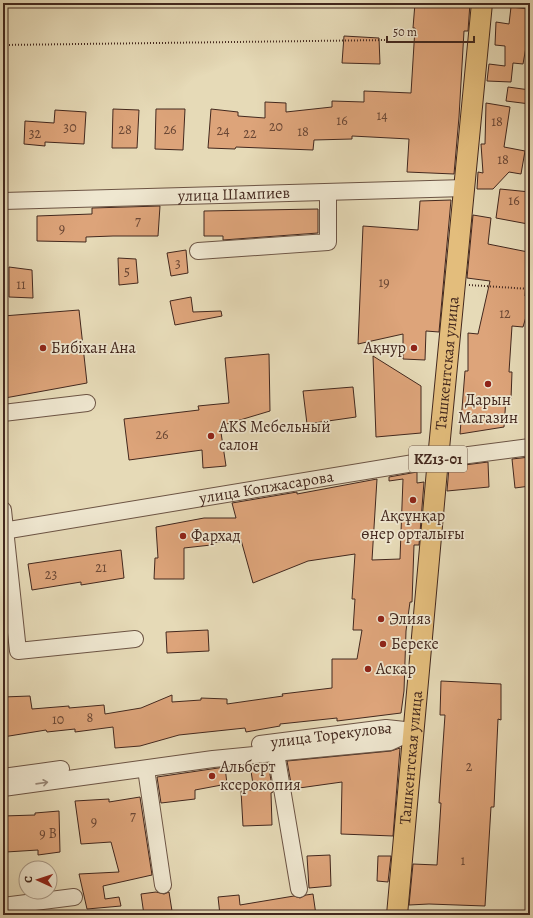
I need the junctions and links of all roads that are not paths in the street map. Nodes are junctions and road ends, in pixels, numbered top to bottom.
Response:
1 (482, 3) edge
2 (465, 188) junction
3 (328, 192) junction
4 (3, 201) edge
5 (198, 251) dead end
6 (87, 403) dead end
7 (3, 413) edge
8 (530, 447) edge
9 (438, 458) junction
10 (3, 510) edge
11 (4, 531) edge
12 (135, 639) dead end
13 (414, 731) junction
14 (276, 753) junction
15 (146, 769) junction
16 (3, 777) edge
17 (3, 788) edge
18 (163, 885) dead end
19 (300, 889) dead end
20 (74, 897) dead end
21 (3, 906) edge
22 (398, 915) edge

1 - 2 main road, Ташкентская улица / KZ13-01
2 - 3 street, улица Шампиев
2 - 9 main road, Ташкентская улица / KZ13-01
3 - 4 street, улица Шампиев
3 - 5 street
6 - 7 street
8 - 9 street, улица Копжасарова
9 - 11 street, улица Копжасарова
9 - 13 main road, Ташкентская улица / KZ13-01
10 - 11 street
11 - 12 street
13 - 14 street, улица Торекулова
13 - 16 street, улица Торекулова
13 - 22 main road, Ташкентская улица / KZ13-01
14 - 15 street, улица Торекулова
14 - 19 street
17 -> 15 street, улица Торекулова
15 - 18 street
20 - 21 street

